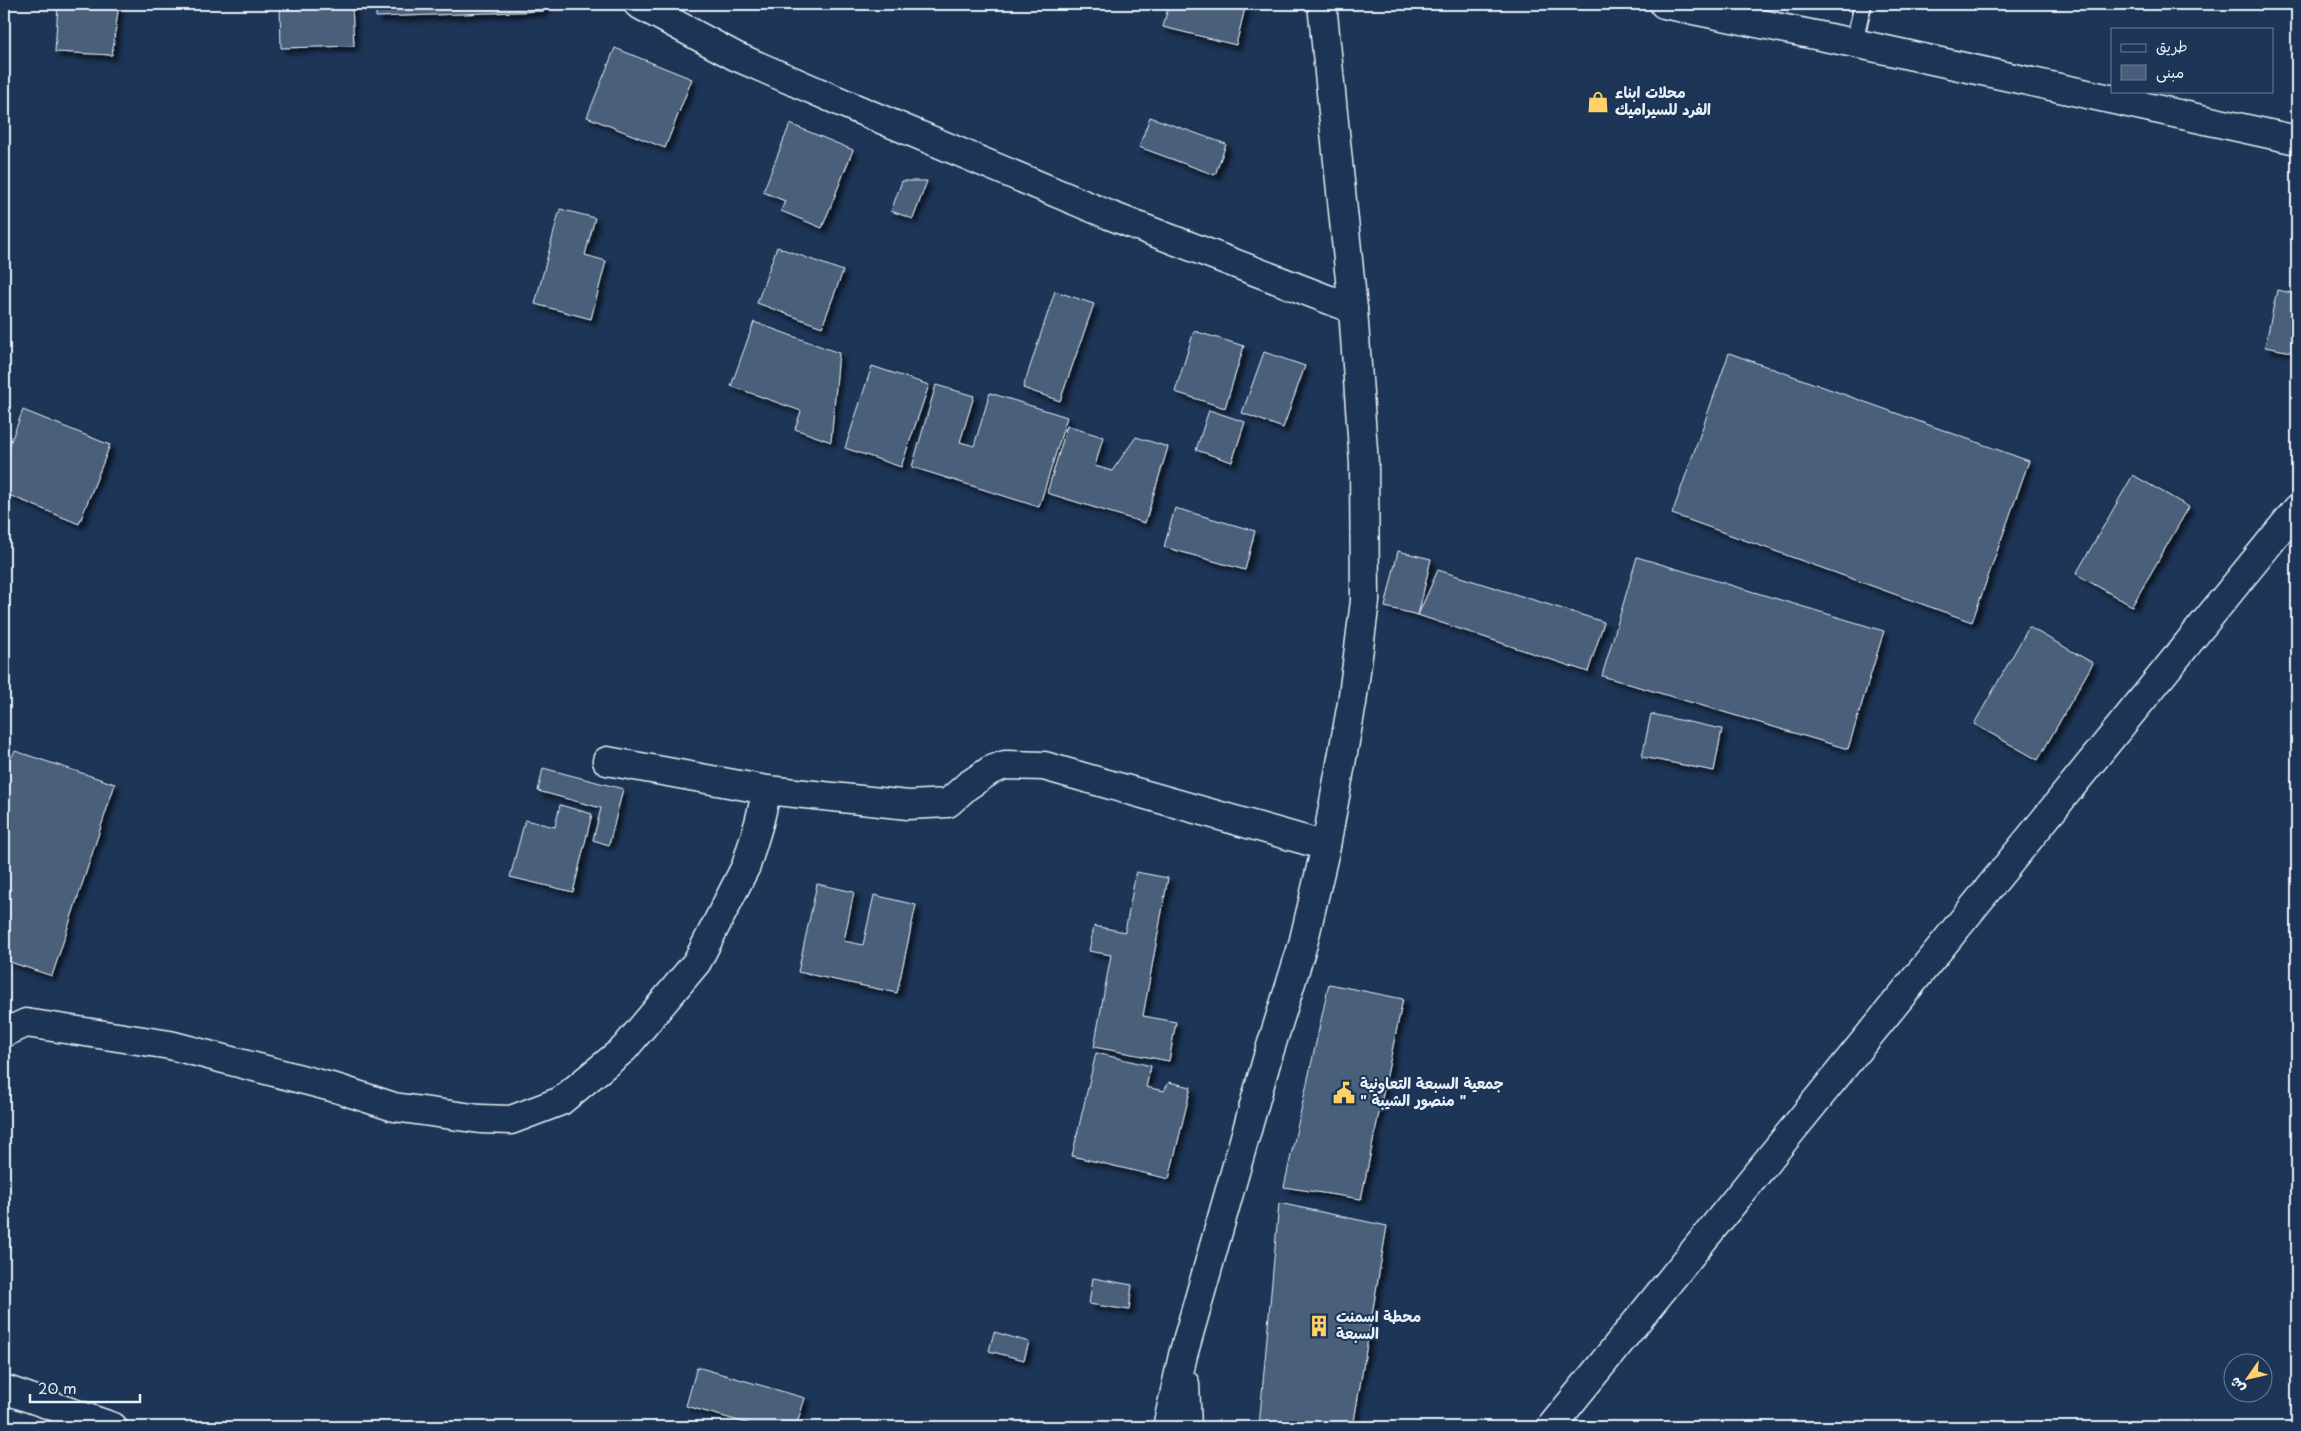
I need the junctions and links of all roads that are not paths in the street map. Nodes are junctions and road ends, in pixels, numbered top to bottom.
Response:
1 (638, 4) edge
2 (1322, 4) edge
3 (1664, 4) edge
4 (1863, 4) edge
5 (1854, 43) junction
6 (2297, 140) edge
7 (1353, 308) junction
8 (2297, 509) edge
9 (607, 761) dead end
10 (767, 790) junction
11 (1326, 846) junction
12 (4, 1033) edge
13 (1183, 1355) junction
14 (4, 1389) edge
15 (113, 1427) edge
16 (1166, 1427) edge
17 (1187, 1427) edge
18 (1551, 1427) edge

1 - 7 street
2 - 7 street
3 - 5 street
4 - 5 lane
5 - 6 street
7 - 11 street
8 - 18 street
9 - 10 street
10 - 11 street
10 - 12 street
11 - 13 street
13 - 16 street
13 - 17 street
14 - 15 street

